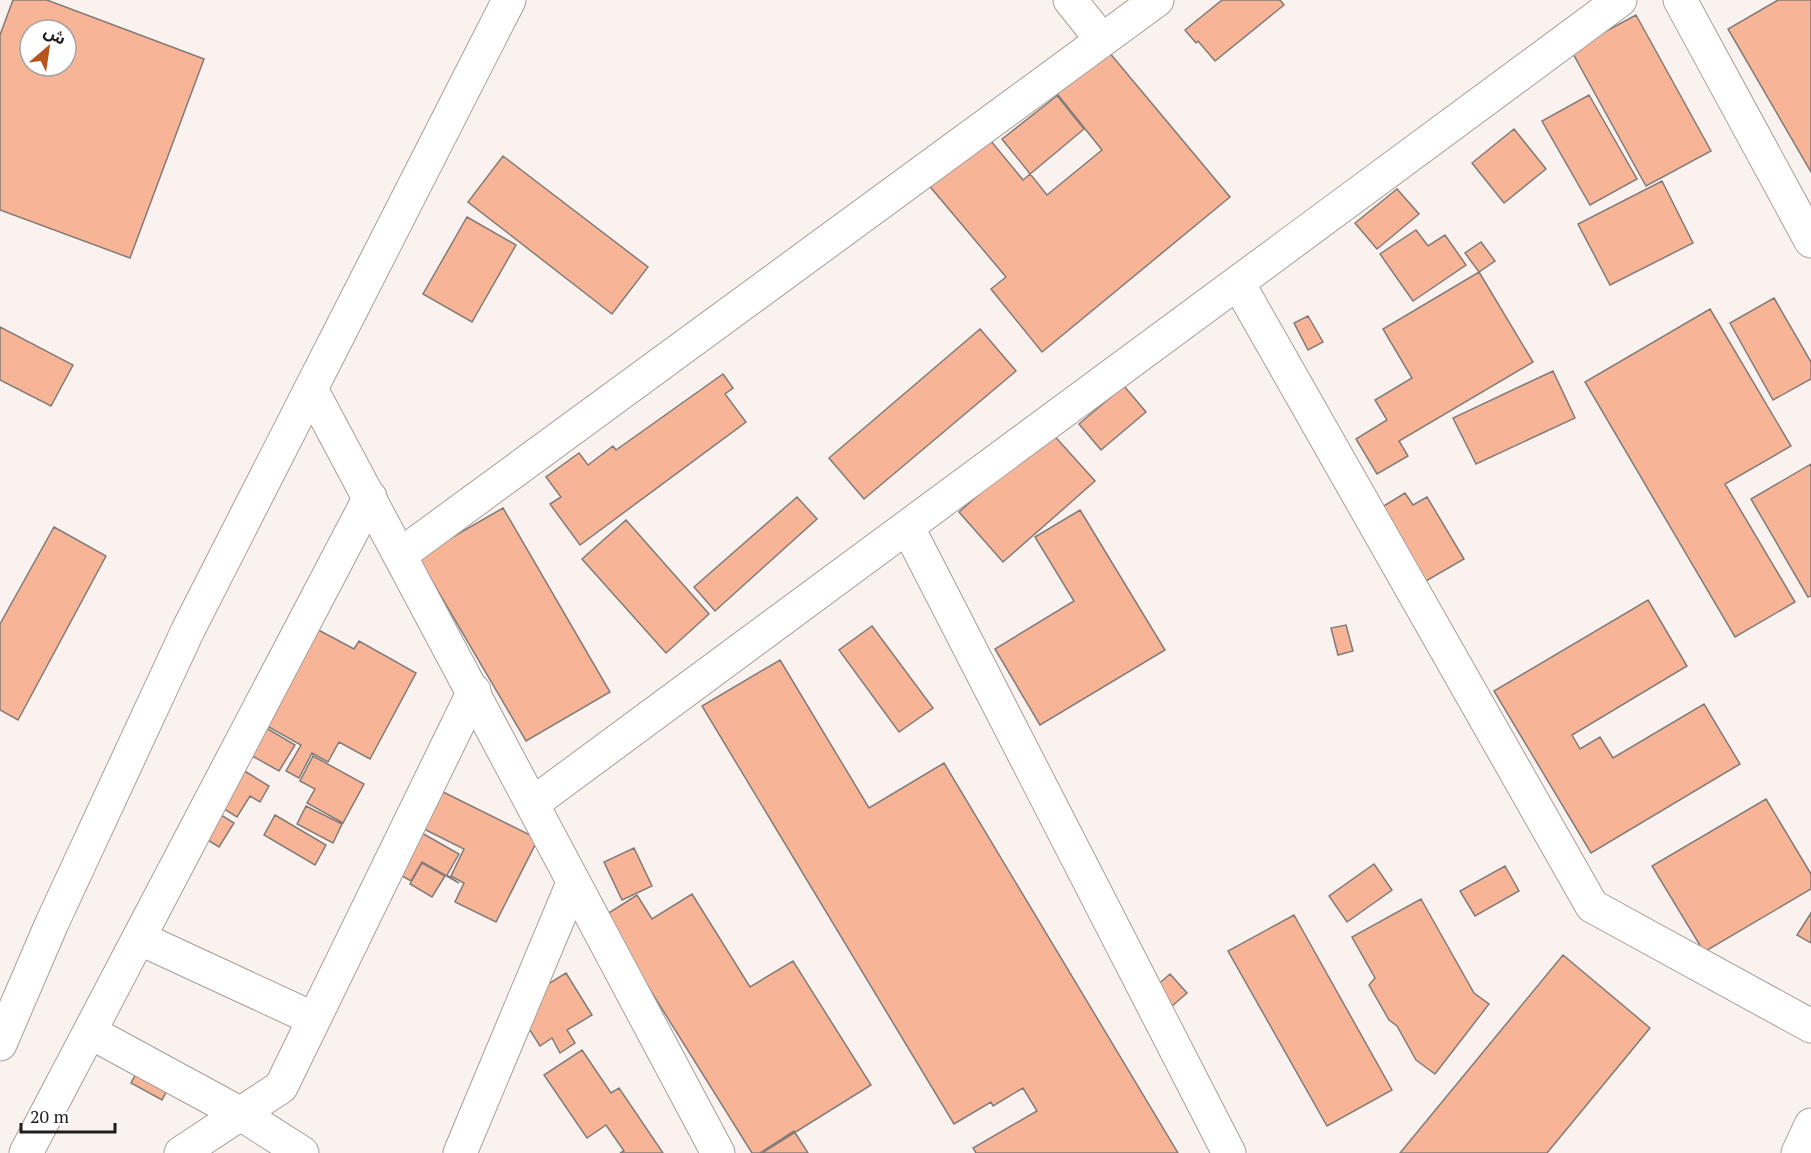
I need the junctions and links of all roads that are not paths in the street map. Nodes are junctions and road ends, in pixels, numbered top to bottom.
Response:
1 (508, 0) edge
2 (1070, 0) edge
3 (1157, 0) edge
4 (1620, 0) edge
5 (1680, 0) edge
6 (1102, 40) junction
7 (1811, 241) edge
8 (1238, 284) junction
9 (311, 388) junction
10 (370, 497) junction
11 (908, 528) junction
12 (400, 555) junction
13 (474, 692) junction
14 (532, 804) junction
15 (573, 883) junction
16 (139, 938) junction
17 (314, 1019) junction
18 (1811, 1026) edge
19 (90, 1032) junction
20 (0, 1044) edge
21 (241, 1114) junction
22 (1811, 1125) edge
23 (26, 1153) edge
24 (181, 1153) edge
25 (302, 1153) edge
26 (460, 1153) edge
27 (718, 1153) edge
28 (1229, 1153) edge
29 (1798, 1153) edge

1 - 9 street
2 - 6 street
3 - 6 street
4 - 8 street
5 - 7 street
6 - 12 street
8 - 11 street
8 - 18 street
9 - 10 street
9 - 20 street
10 - 12 street
10 - 16 street
11 - 14 street
11 - 28 street
12 - 13 street
13 - 14 street
13 - 17 street
14 - 15 street
15 - 26 street
15 - 27 street
16 - 17 street
16 - 19 street
17 - 21 street
19 - 21 street
19 - 23 street
21 - 24 street
21 - 25 street
22 - 29 street

